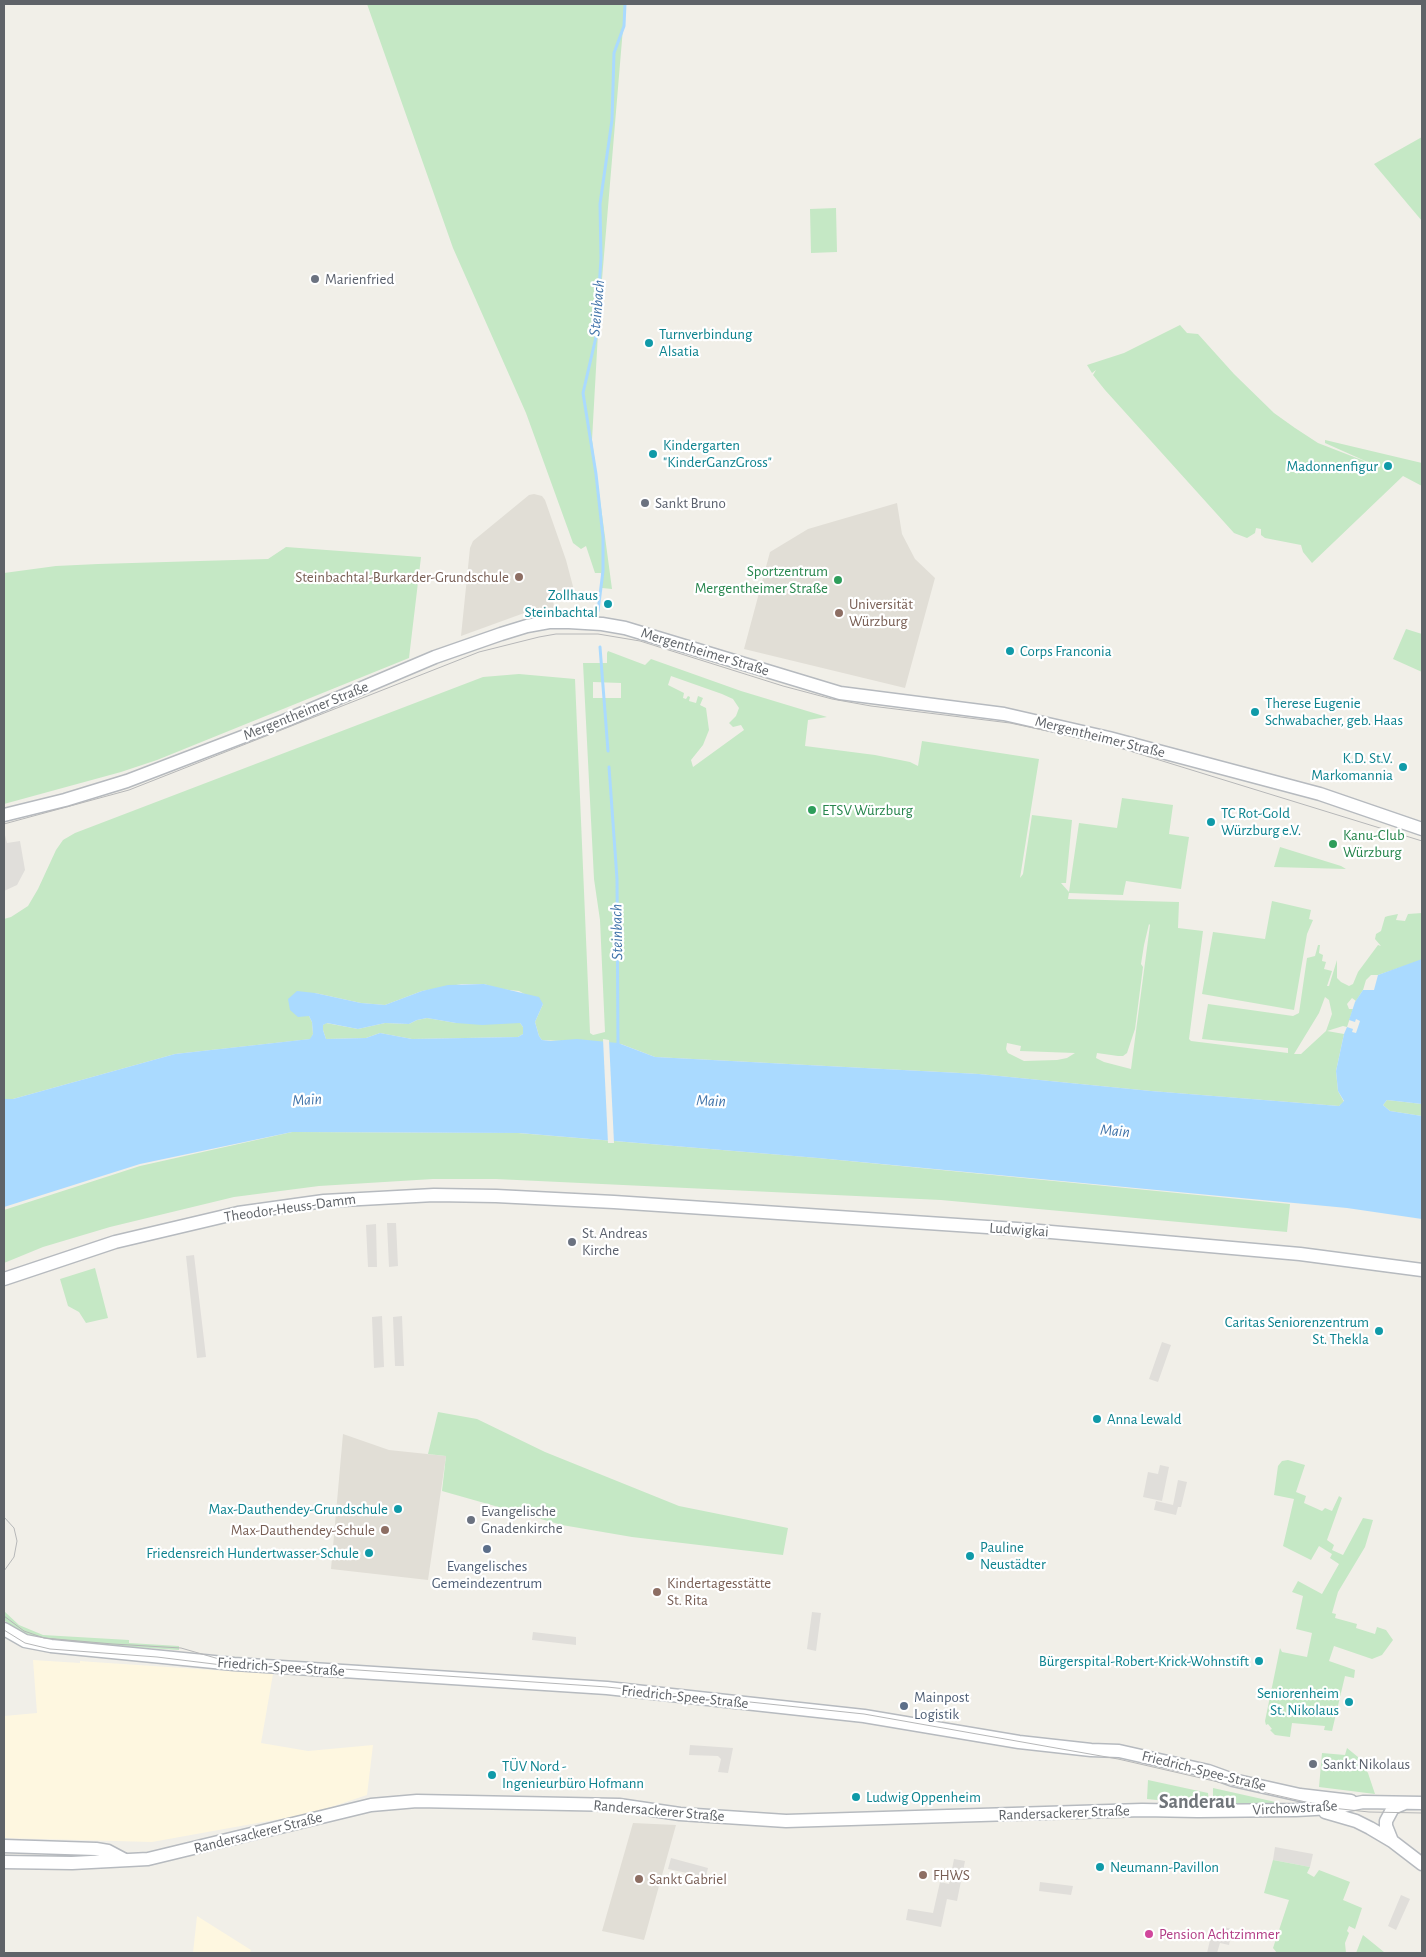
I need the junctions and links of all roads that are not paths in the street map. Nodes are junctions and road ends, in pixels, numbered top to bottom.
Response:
1 (4, 815) edge
2 (1422, 829) edge
3 (614, 1202) joint
4 (1422, 1270) edge
5 (4, 1279) edge
6 (4, 1629) edge
7 (1363, 1802) junction
8 (1405, 1803) junction
9 (1422, 1803) edge
10 (1310, 1810) junction
11 (1198, 1812) joint
12 (1392, 1841) junction
13 (4, 1846) edge
14 (4, 1862) edge
15 (127, 1862) junction
16 (1422, 1864) edge

1 - 2 street, Mergentheimer Straße
3 - 4 street, Ludwigkai
3 - 5 street, Theodor-Heuss-Damm
6 - 7 street, Friedrich-Spee-Straße
7 - 8 street, Virchowstraße
7 - 10 street, Virchowstraße
8 - 9 street, Virchowstraße
8 - 12 street
10 - 11 street, Virchowstraße
10 - 12 street
11 - 15 street, Randersackerer Straße
12 - 16 street
13 - 15 street
14 - 15 street, Randersackerer Straße

